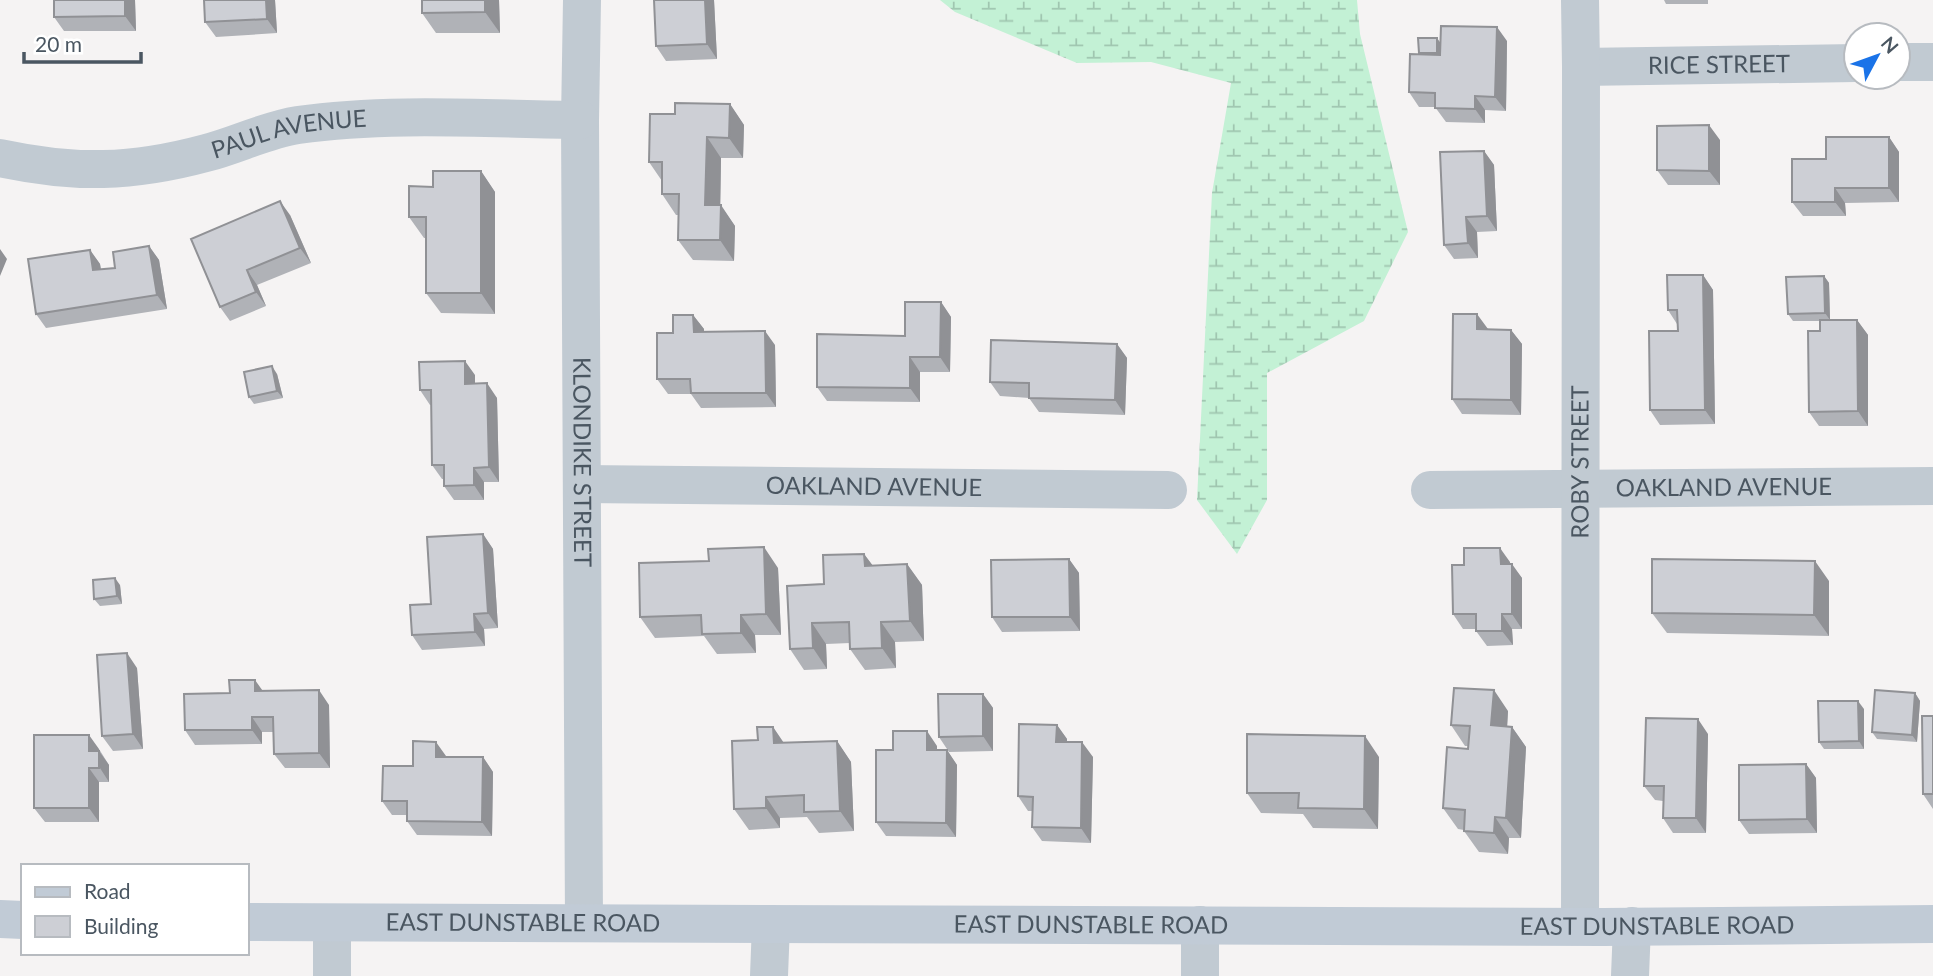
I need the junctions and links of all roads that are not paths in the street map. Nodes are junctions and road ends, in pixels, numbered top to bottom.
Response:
1 (582, 0) edge
2 (1580, 0) edge
3 (1912, 62) edge
4 (1933, 62) edge
5 (1842, 63) edge
6 (1581, 67) junction
7 (580, 120) junction
8 (0, 158) edge
9 (582, 484) junction
10 (1933, 486) edge
11 (1580, 488) junction
12 (1168, 490) dead end
13 (1430, 490) dead end
14 (0, 919) edge
15 (21, 920) edge
16 (248, 922) edge
17 (331, 923) junction
18 (584, 923) junction
19 (771, 924) junction
20 (1200, 925) junction
21 (1933, 925) edge
22 (1580, 926) junction
23 (1632, 926) junction
24 (332, 976) edge
25 (769, 976) edge
26 (1200, 976) edge
27 (1630, 976) edge

1 - 7 street, KLONDIKE STREET
2 - 6 street, ROBY STREET
3 - 4 street
5 - 6 street, RICE STREET
6 - 11 street, ROBY STREET
7 - 8 street, PAUL AVENUE
7 - 9 street, KLONDIKE STREET
9 - 12 street, OAKLAND AVENUE
9 - 18 street, KLONDIKE STREET
10 - 11 street, OAKLAND AVENUE
11 - 13 street, OAKLAND AVENUE
11 - 22 street, ROBY STREET
14 - 15 street
16 - 17 street, EAST DUNSTABLE ROAD
17 - 18 street, EAST DUNSTABLE ROAD
17 - 24 street
18 - 19 street, EAST DUNSTABLE ROAD
19 - 20 street, EAST DUNSTABLE ROAD
19 - 25 street
20 - 22 street, EAST DUNSTABLE ROAD
20 - 26 street
21 - 23 street, EAST DUNSTABLE ROAD
22 - 23 street, EAST DUNSTABLE ROAD
23 - 27 street

